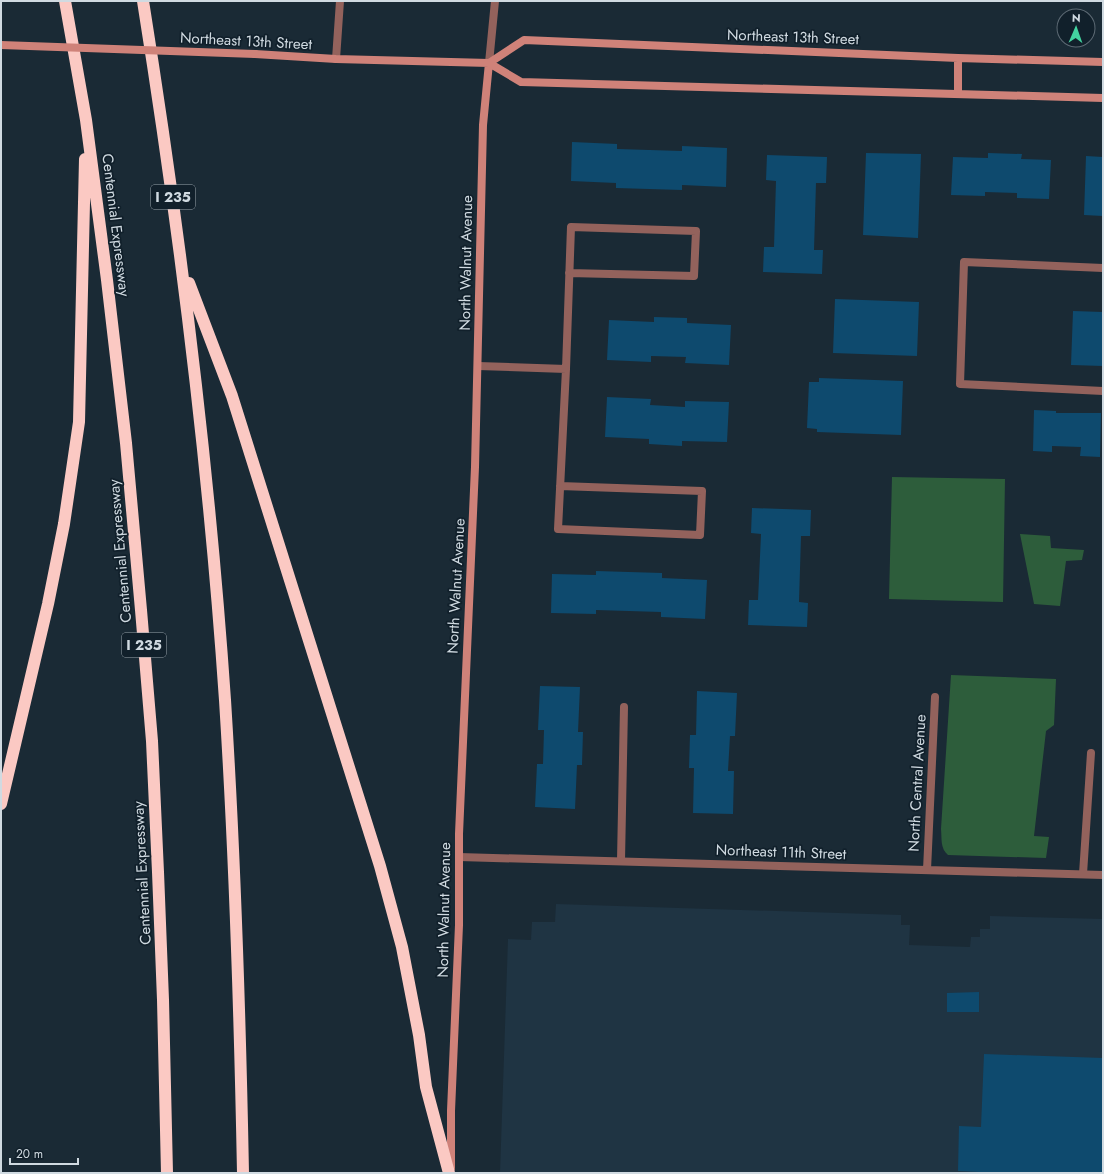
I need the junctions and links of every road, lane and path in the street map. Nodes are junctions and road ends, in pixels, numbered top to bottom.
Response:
1 (65, 1) edge
2 (143, 1) edge
3 (340, 1) edge
4 (495, 1) edge
5 (1, 45) edge
6 (958, 58) junction
7 (336, 59) junction
8 (489, 62) junction
9 (1103, 62) edge
10 (958, 93) junction
11 (1103, 98) edge
12 (86, 120) junction
13 (182, 264) junction
14 (1103, 268) edge
15 (569, 273) junction
16 (478, 366) junction
17 (566, 370) junction
18 (1103, 391) edge
19 (560, 486) junction
20 (935, 697) dead end
21 (624, 707) dead end
22 (1090, 753) dead end
23 (1, 804) edge
24 (459, 857) junction
25 (621, 861) junction
26 (927, 870) junction
27 (1083, 874) junction
28 (1103, 875) edge
29 (167, 1173) edge
30 (243, 1173) edge
31 (450, 1173) edge

1 - 12 highway, Centennial Expressway / I 235
2 - 13 highway, I 235
3 - 7 street
4 - 8 street, North Walnut Avenue
5 - 7 main road, Northeast 13th Street, bridge
6 - 8 main road, Northeast 13th Street
6 - 9 main road, Northeast 13th Street
6 - 10 main road
7 - 8 main road, Northeast 13th Street
8 - 10 main road
8 - 16 main road, North Walnut Avenue
10 - 11 main road
12 - 23 highway
12 - 29 highway, Centennial Expressway / I 235
13 - 30 highway, I 235
13 - 31 highway
14 - 18 street
15 - 15 street
15 - 17 street
16 - 17 street
16 - 24 main road, North Walnut Avenue
17 - 19 street
19 - 19 street
20 - 26 street, North Central Avenue
21 - 25 street
22 - 27 street
24 - 25 street, Northeast 11th Street
24 - 31 main road, North Walnut Avenue
25 - 26 street, Northeast 11th Street
26 - 27 street, Northeast 11th Street
27 - 28 street, Northeast 11th Street

